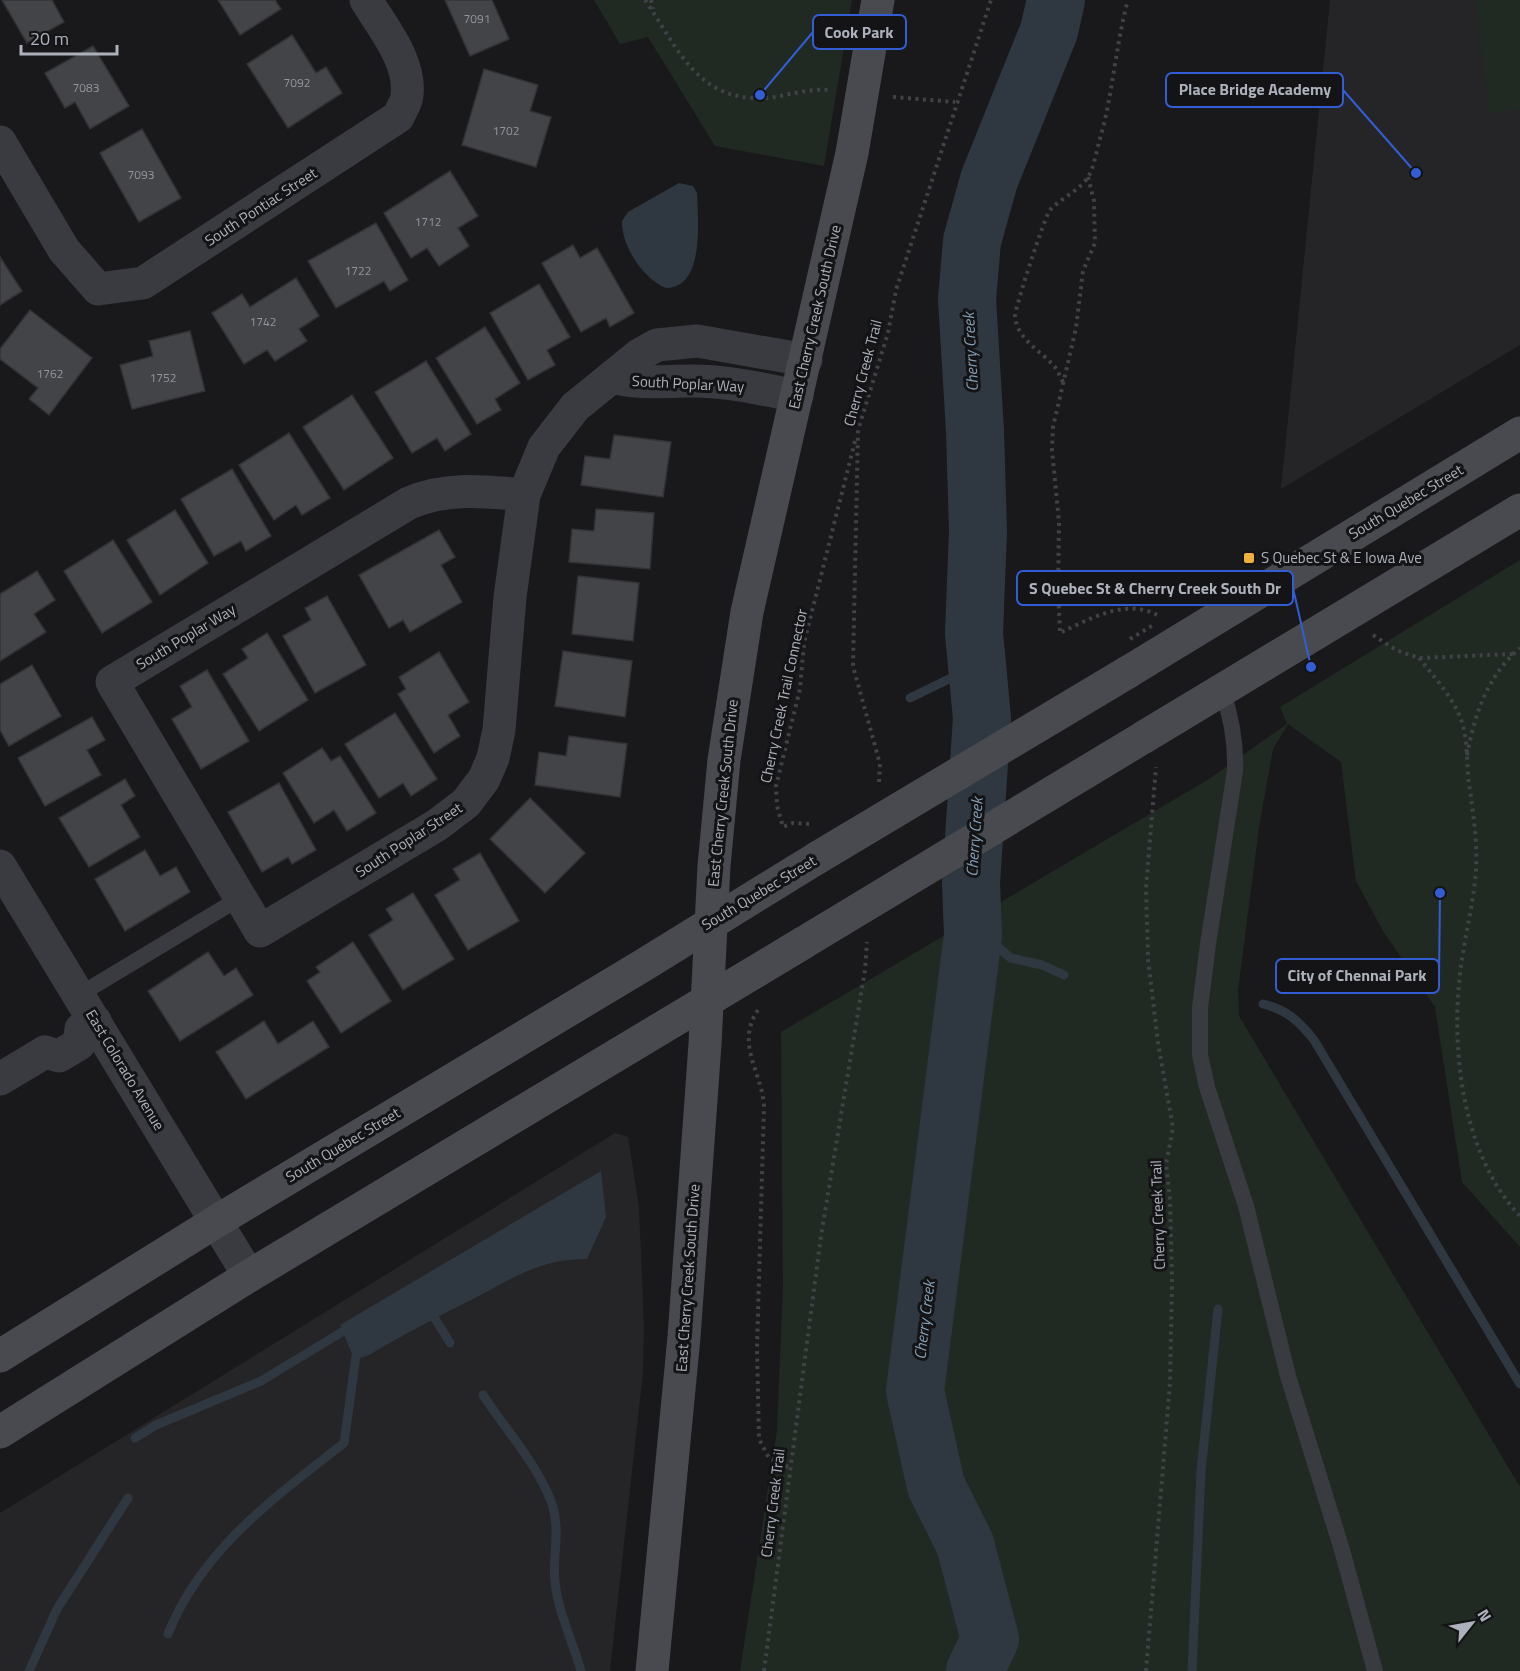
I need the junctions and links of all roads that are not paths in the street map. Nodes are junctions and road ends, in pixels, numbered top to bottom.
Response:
1 (366, 0) edge
2 (878, 0) edge
3 (0, 142) edge
4 (806, 360) junction
5 (692, 362) junction
6 (797, 396) junction
7 (1520, 433) edge
8 (524, 495) junction
9 (1520, 510) edge
10 (510, 597) joint
11 (1222, 690) junction
12 (0, 866) edge
13 (240, 898) junction
14 (711, 922) junction
15 (260, 931) joint
16 (708, 1001) junction
17 (85, 1015) junction
18 (0, 1079) edge
19 (217, 1221) junction
20 (249, 1276) junction
21 (0, 1356) edge
22 (0, 1432) edge
23 (652, 1671) edge
24 (1375, 1671) edge

1 - 3 street, South Pontiac Street
2 - 4 main road, East Cherry Creek South Drive
4 - 5 street, South Poplar Way
4 - 6 main road, East Cherry Creek South Drive
5 - 6 street, South Poplar Way
5 - 8 street, South Poplar Way
6 - 14 main road, East Cherry Creek South Drive
7 - 14 main road, South Quebec Street, bridge
8 - 10 street, South Poplar Way
8 - 13 street, South Poplar Way
9 - 11 main road
10 - 15 street, South Poplar Street
11 - 16 main road, bridge
11 - 24 lane
12 - 17 street, East Colorado Avenue
13 - 15 street, South Poplar Way
13 - 17 lane
14 - 16 main road, East Cherry Creek South Drive
14 - 19 main road, South Quebec Street
16 - 20 main road
16 - 23 main road, East Cherry Creek South Drive
17 - 18 street
17 - 19 street, East Colorado Avenue
19 - 20 street, East Colorado Avenue
19 - 21 main road, South Quebec Street
20 - 22 main road

